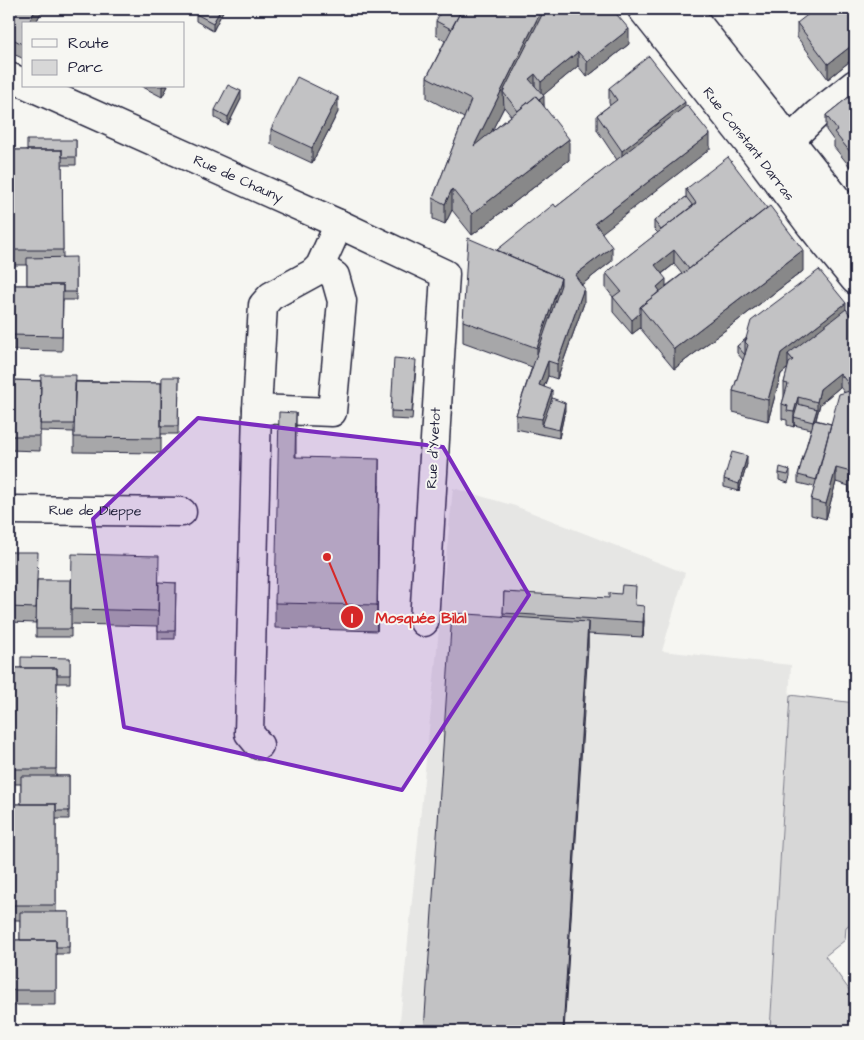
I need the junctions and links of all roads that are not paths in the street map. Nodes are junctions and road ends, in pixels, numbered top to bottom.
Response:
1 (642, 9) edge
2 (664, 9) edge
3 (686, 9) edge
4 (9, 77) edge
5 (22, 82) edge
6 (855, 84) edge
7 (34, 88) edge
8 (790, 140) junction
9 (855, 222) edge
10 (339, 224) junction
11 (855, 248) edge
12 (320, 266) junction
13 (445, 274) joint
14 (855, 280) edge
15 (257, 409) junction
16 (9, 510) edge
17 (182, 512) dead end
18 (424, 622) dead end
19 (259, 745) dead end

1 - 14 street, Rue Constant Darras
2 - 11 street
3 - 8 street
4 - 5 street
6 - 8 street
7 - 10 street, Rue de Chauny
8 - 9 street
10 - 12 street
10 - 13 street, Rue de Chauny
12 - 15 street
12 - 15 street
13 - 18 street, Rue d'Yvetot
15 - 19 street
16 - 17 street, Rue de Dieppe

